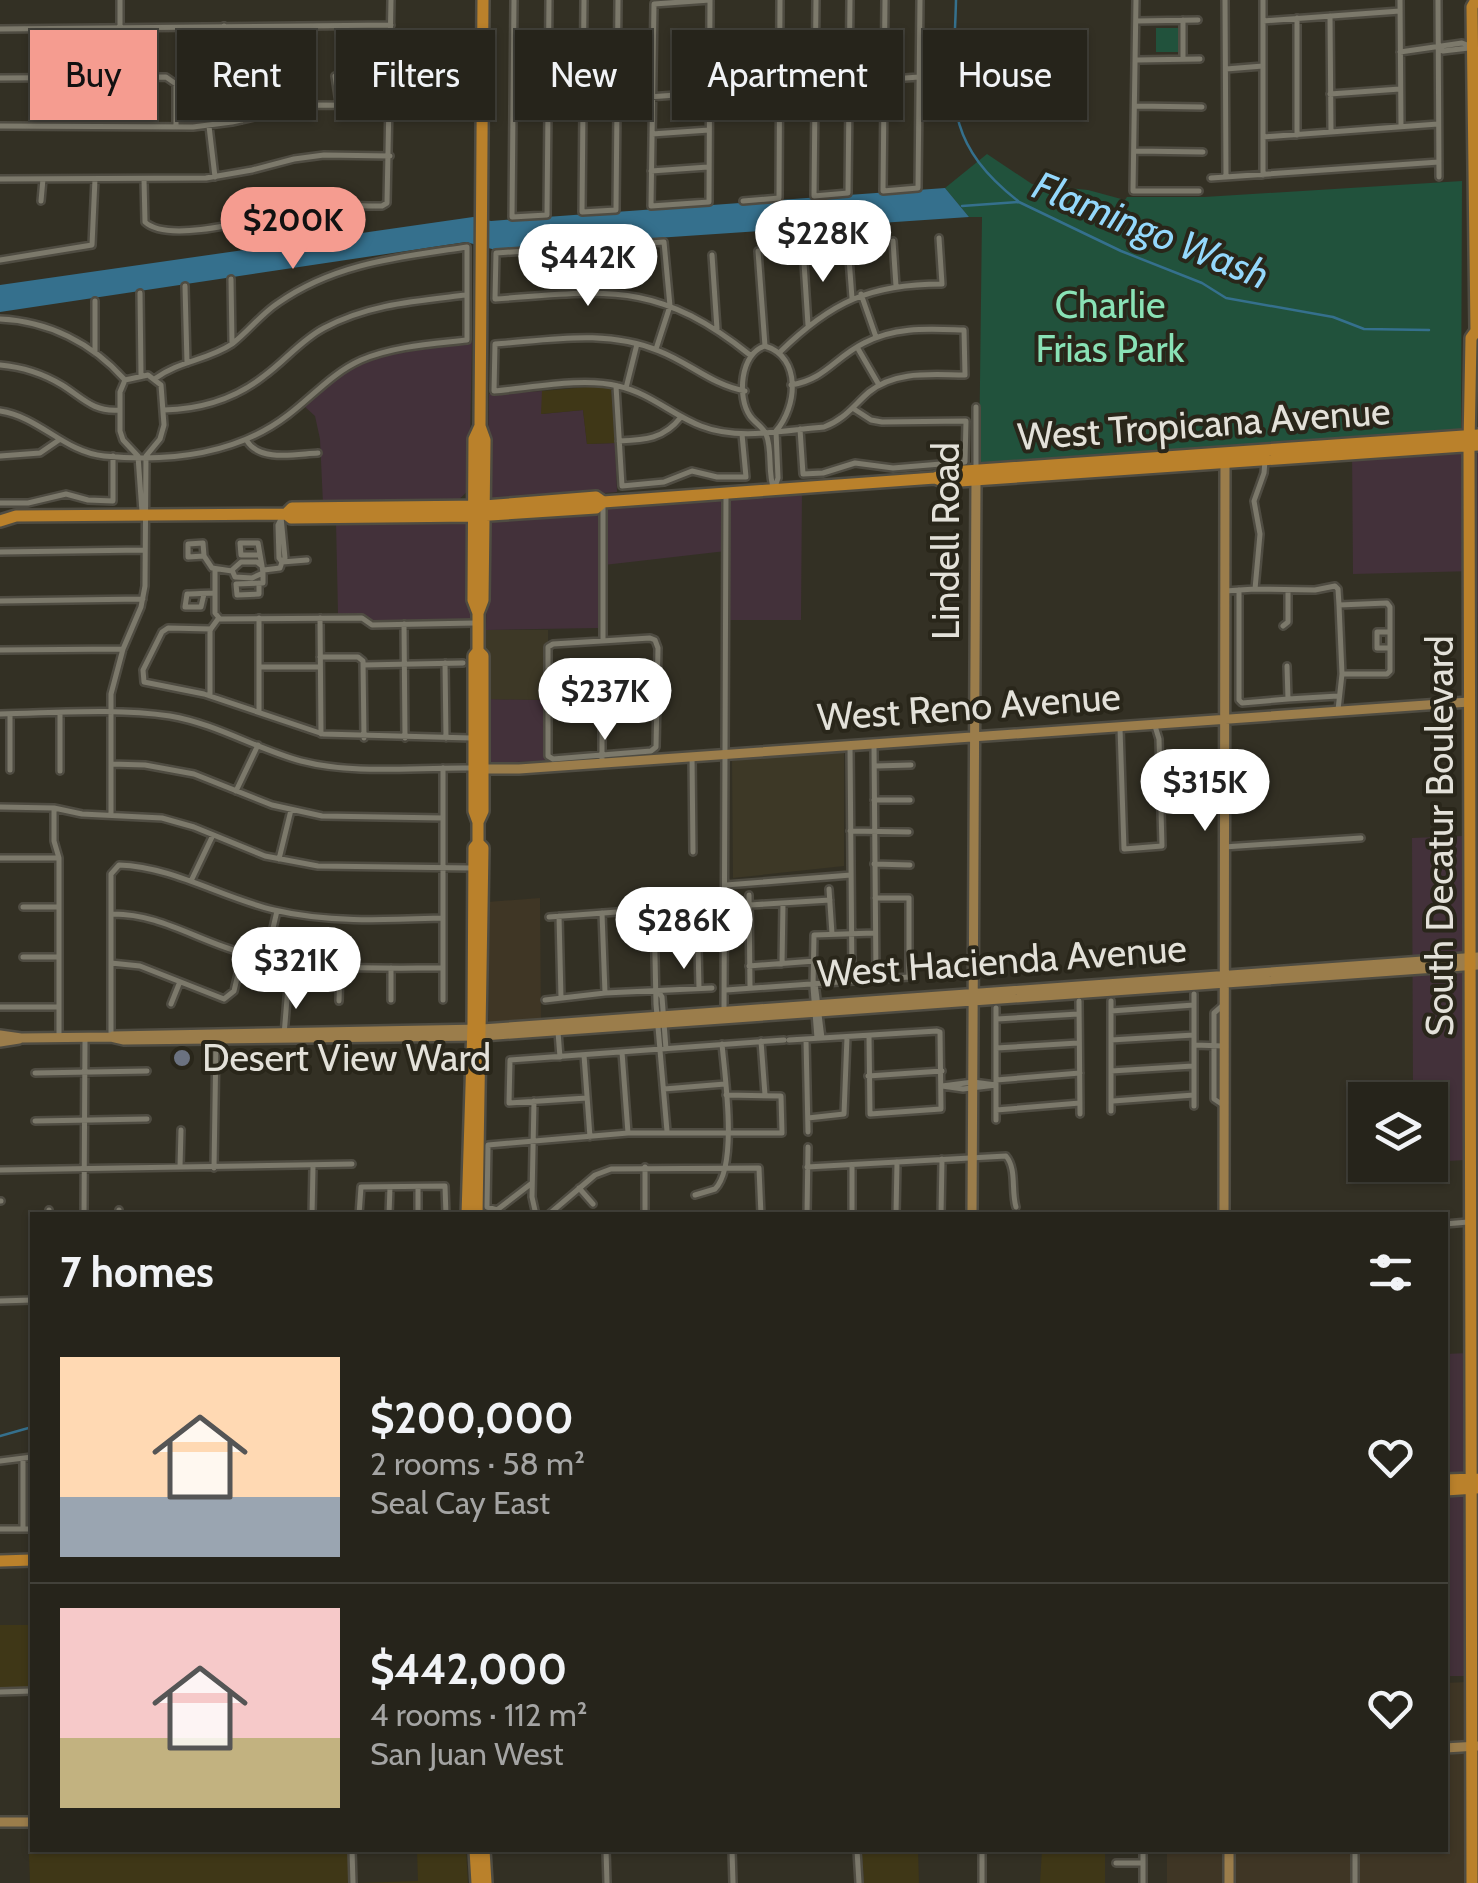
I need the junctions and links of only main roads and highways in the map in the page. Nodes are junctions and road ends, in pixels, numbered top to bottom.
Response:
1 (483, 0) edge
2 (1471, 2) edge
3 (1477, 333) edge
4 (1474, 440) edge
5 (353, 508) junction
6 (0, 511) edge
7 (479, 511) junction
8 (283, 515) junction
9 (16, 516) junction
10 (312, 518) junction
11 (0, 521) edge
12 (1474, 566) edge
13 (1478, 613) edge
14 (478, 651) junction
15 (1474, 700) edge
16 (1478, 750) edge
17 (478, 768) junction
18 (478, 843) junction
19 (478, 912) junction
20 (1474, 961) edge
21 (478, 1032) junction
22 (467, 1212) edge
23 (477, 1212) edge
24 (1471, 1222) junction
25 (1478, 1260) edge
26 (1475, 1341) edge
27 (1478, 1380) edge
28 (1448, 1480) edge
29 (1475, 1483) edge
30 (1448, 1489) edge
31 (30, 1560) edge
32 (0, 1561) edge
33 (1472, 1665) junction
34 (1478, 1680) edge
35 (1475, 1746) edge
36 (475, 1852) edge
37 (484, 1852) edge
38 (477, 1883) edge
39 (486, 1883) edge
40 (1472, 1883) edge

1 - 7 main road
2 - 3 main road, South Decatur Boulevard
3 - 4 main road, South Decatur Boulevard
4 - 7 main road, West Tropicana Avenue
4 - 12 main road, South Decatur Boulevard
5 - 7 main road, West Tropicana Avenue
5 - 8 main road, West Tropicana Avenue
5 - 10 main road
6 - 9 main road, West Tropicana Avenue
7 - 10 main road, West Tropicana Avenue
7 - 14 main road
8 - 9 main road, West Tropicana Avenue
8 - 10 main road, West Tropicana Avenue
9 - 11 main road, West Tropicana Avenue
12 - 13 main road
12 - 15 main road, South Decatur Boulevard
14 - 17 main road
14 - 17 main road
15 - 16 main road
15 - 20 main road, South Decatur Boulevard
17 - 18 main road
18 - 19 main road
18 - 19 main road
19 - 21 main road
20 - 24 main road, South Decatur Boulevard
21 - 22 main road
21 - 23 main road
24 - 25 main road
24 - 26 main road, South Decatur Boulevard
26 - 27 main road
26 - 29 main road, South Decatur Boulevard
28 - 29 main road
29 - 30 main road
29 - 33 main road, South Decatur Boulevard
31 - 32 main road
33 - 34 main road
33 - 35 main road, South Decatur Boulevard
35 - 40 main road, South Decatur Boulevard
36 - 38 main road
37 - 39 main road

